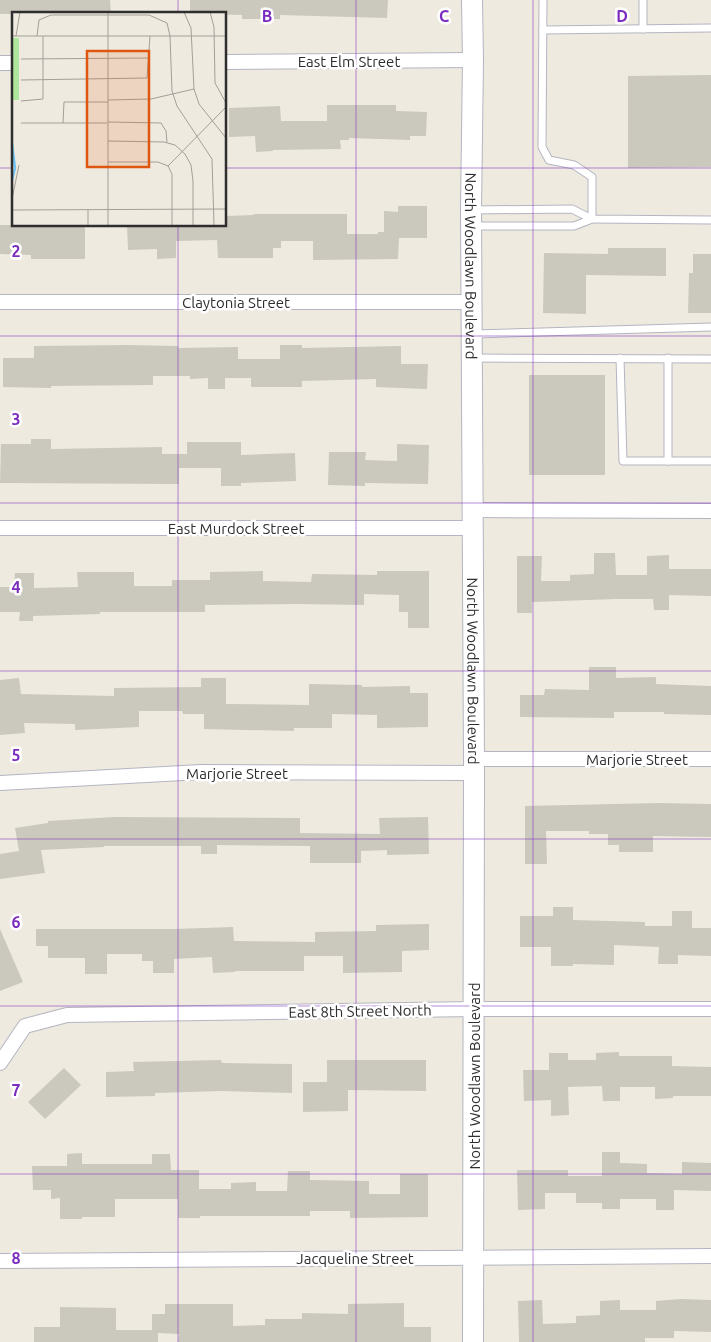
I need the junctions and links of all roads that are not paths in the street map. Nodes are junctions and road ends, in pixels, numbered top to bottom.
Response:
1 (472, 0) edge
2 (543, 0) edge
3 (643, 0) edge
4 (711, 28) edge
5 (643, 29) junction
6 (543, 30) junction
7 (474, 60) junction
8 (226, 62) edge
9 (472, 218) junction
10 (592, 219) junction
11 (711, 220) edge
12 (0, 302) edge
13 (472, 302) junction
14 (711, 327) edge
15 (472, 334) junction
16 (472, 358) junction
17 (620, 358) junction
18 (668, 358) junction
19 (711, 359) edge
20 (668, 461) junction
21 (711, 461) edge
22 (711, 511) edge
23 (473, 519) junction
24 (0, 528) edge
25 (711, 759) edge
26 (474, 766) junction
27 (0, 783) edge
28 (474, 1009) junction
29 (711, 1009) edge
30 (0, 1063) edge
31 (711, 1256) edge
32 (473, 1257) junction
33 (0, 1261) edge
34 (473, 1342) edge

1 - 7 main road, North Woodlawn Boulevard
2 - 6 lane
3 - 5 lane
4 - 5 lane
5 - 6 lane
6 - 10 lane
7 - 8 street, East Elm Street
7 - 9 main road, North Woodlawn Boulevard
9 - 10 lane
9 - 10 lane
9 - 13 main road, North Woodlawn Boulevard
10 - 11 lane
12 - 13 street, Claytonia Street
13 - 15 main road, North Woodlawn Boulevard
14 - 15 lane
15 - 16 main road, North Woodlawn Boulevard
16 - 17 lane
16 - 23 main road, North Woodlawn Boulevard
17 - 18 lane
17 - 20 lane
18 - 19 lane
18 - 20 lane
20 - 21 lane
22 - 23 street, East Murdock Street
23 - 24 street, East Murdock Street
23 - 26 main road, North Woodlawn Boulevard
25 - 26 street, Marjorie Street
26 - 27 street, Marjorie Street
26 - 28 main road, North Woodlawn Boulevard
28 - 29 street, East 8th Street North
28 - 30 street, East 8th Street North
28 - 32 main road, North Woodlawn Boulevard
31 - 32 street, Jacqueline Street
32 - 33 street, Jacqueline Street
32 - 34 main road, North Woodlawn Boulevard

